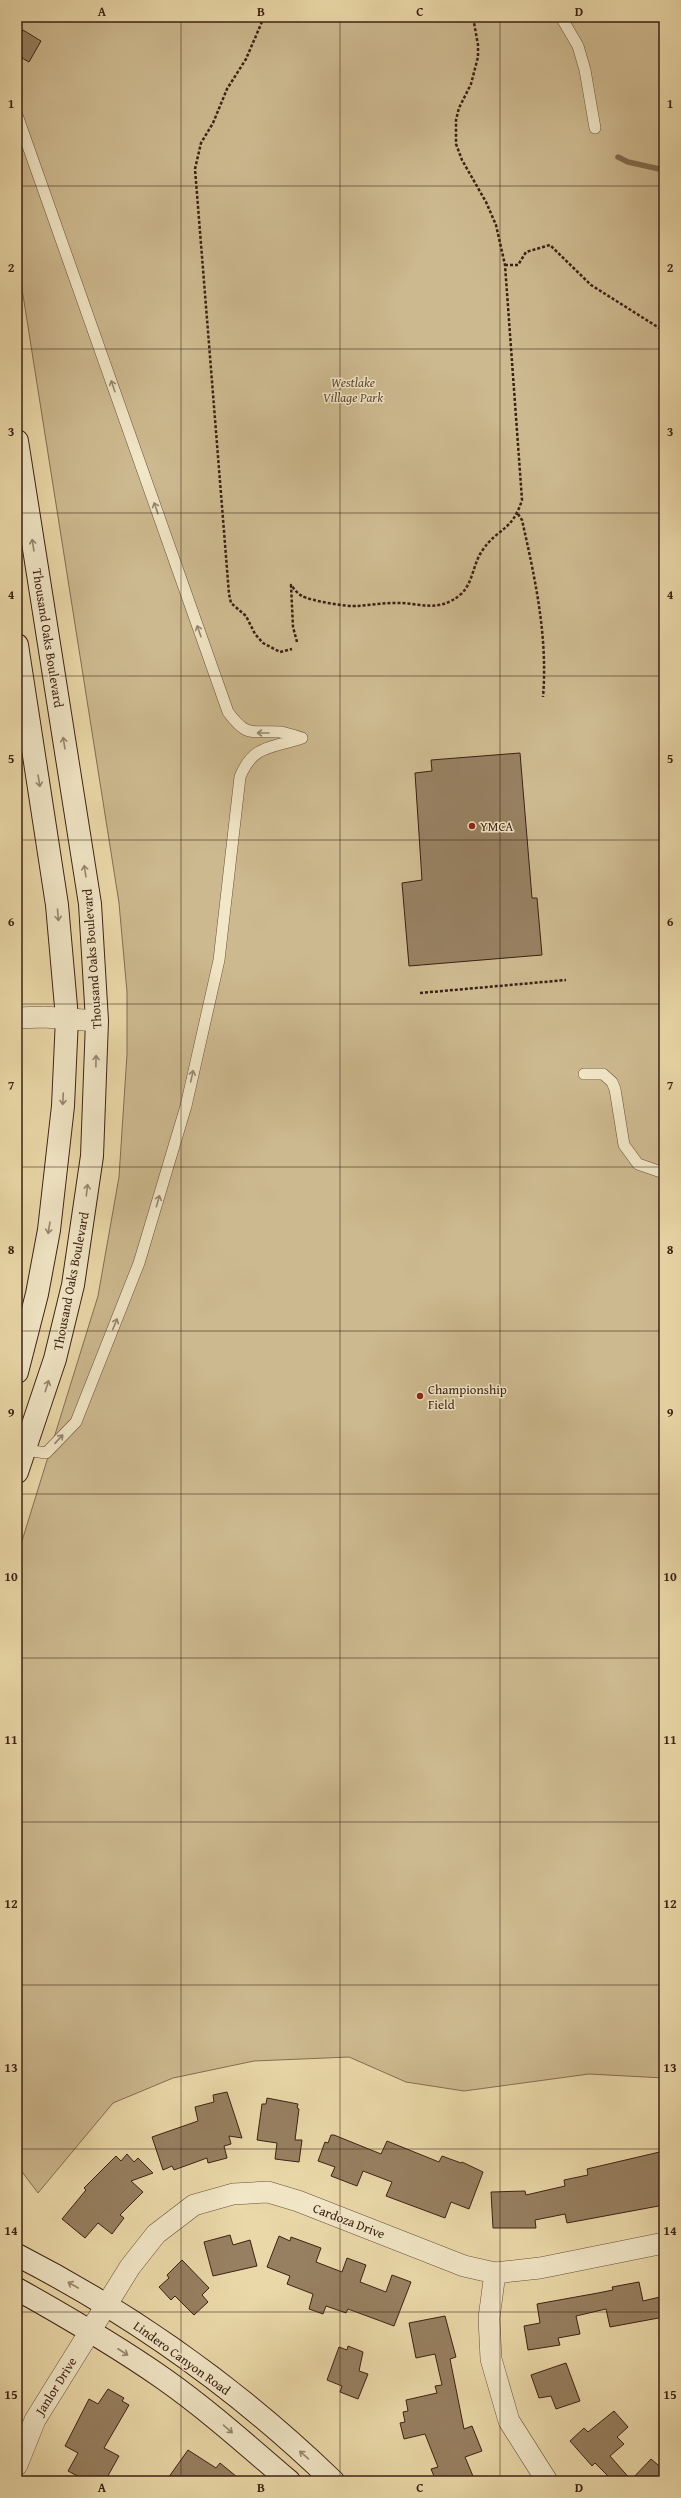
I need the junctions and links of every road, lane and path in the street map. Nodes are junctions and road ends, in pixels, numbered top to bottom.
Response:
1 (264, 17) edge
2 (472, 17) edge
3 (561, 17) edge
4 (17, 114) edge
5 (594, 128) dead end
6 (505, 265) junction
7 (664, 331) edge
8 (17, 441) edge
9 (518, 514) junction
10 (297, 642) dead end
11 (17, 646) edge
12 (292, 649) dead end
13 (543, 696) dead end
14 (566, 980) dead end
15 (420, 993) dead end
16 (17, 1018) edge
17 (68, 1018) junction
18 (97, 1022) junction
19 (584, 1074) dead end
20 (664, 1173) edge
21 (17, 1372) edge
22 (22, 1448) edge
23 (17, 1472) edge
24 (664, 2243) edge
25 (17, 2255) edge
26 (495, 2273) junction
27 (17, 2289) edge
28 (106, 2305) junction
29 (90, 2331) junction
30 (17, 2465) edge
31 (289, 2481) edge
32 (333, 2481) edge
33 (546, 2481) edge

1 - 12 path
2 - 6 path
3 - 5 lane
22 -> 4 lane
6 - 7 path
6 - 9 path
18 -> 8 main road, Thousand Oaks Boulevard
9 - 10 path
9 - 13 path
11 -> 17 main road
14 - 15 path
16 - 17 street
17 - 18 street
17 -> 21 main road
22 -> 18 main road, Thousand Oaks Boulevard
19 - 20 lane
22 - 23 main road, Thousand Oaks Boulevard
24 - 26 street, Cardoza Drive
28 -> 25 main road, Lindero Canyon Road
26 - 28 street, Cardoza Drive
26 - 33 street
27 - 29 main road
28 - 29 street, Cardoza Drive
32 -> 28 main road, Lindero Canyon Road
29 - 30 street, Janlor Drive
29 -> 31 main road

